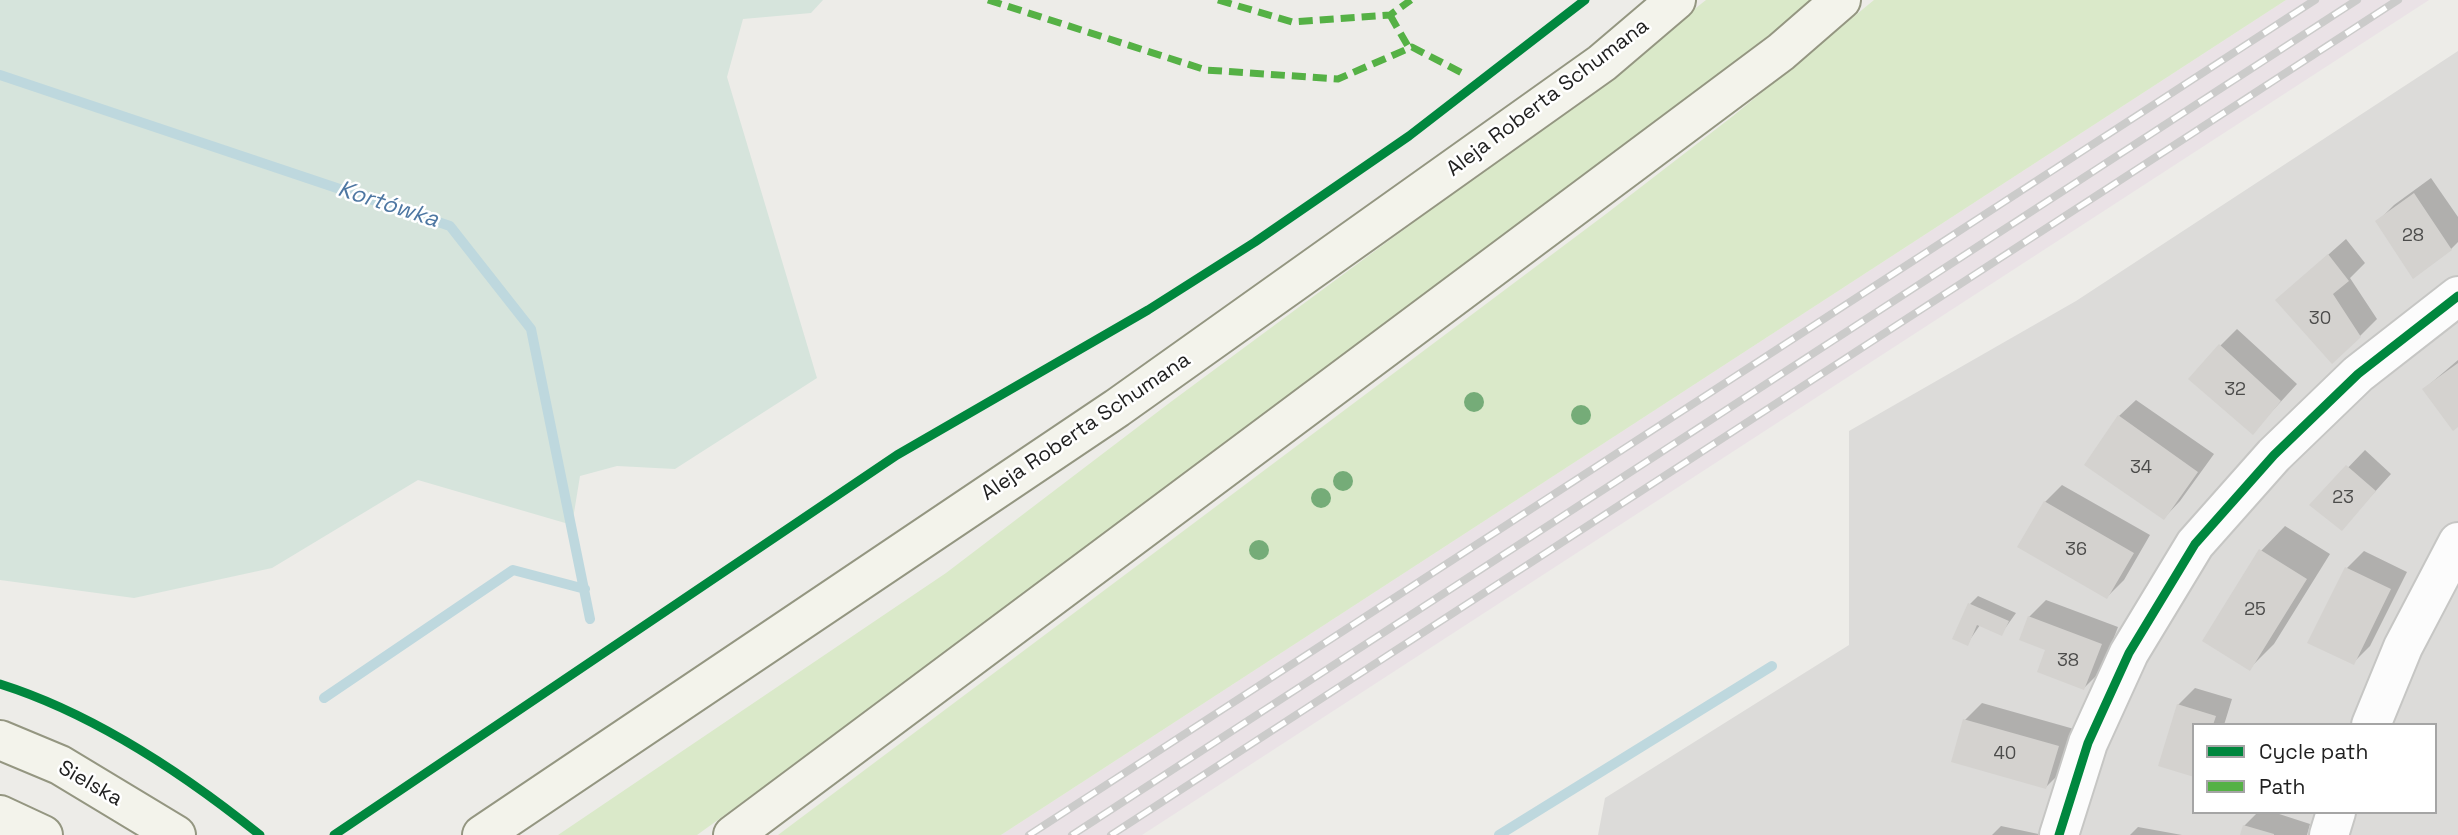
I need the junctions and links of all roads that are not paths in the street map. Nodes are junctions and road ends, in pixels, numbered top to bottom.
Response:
1 (1676, 0) edge
2 (1841, 0) edge
3 (2458, 296) edge
4 (2458, 542) edge
5 (2372, 723) edge
6 (0, 740) edge
7 (2335, 814) edge
8 (0, 815) edge
9 (43, 835) edge
10 (176, 835) edge
11 (482, 835) edge
12 (733, 835) edge
13 (2059, 835) edge
14 (2329, 835) edge

1 - 11 main road, Aleja Roberta Schumana
2 - 12 main road
3 - 13 street
4 - 5 street
6 - 10 main road, Sielska
7 - 14 street
8 - 9 main road

